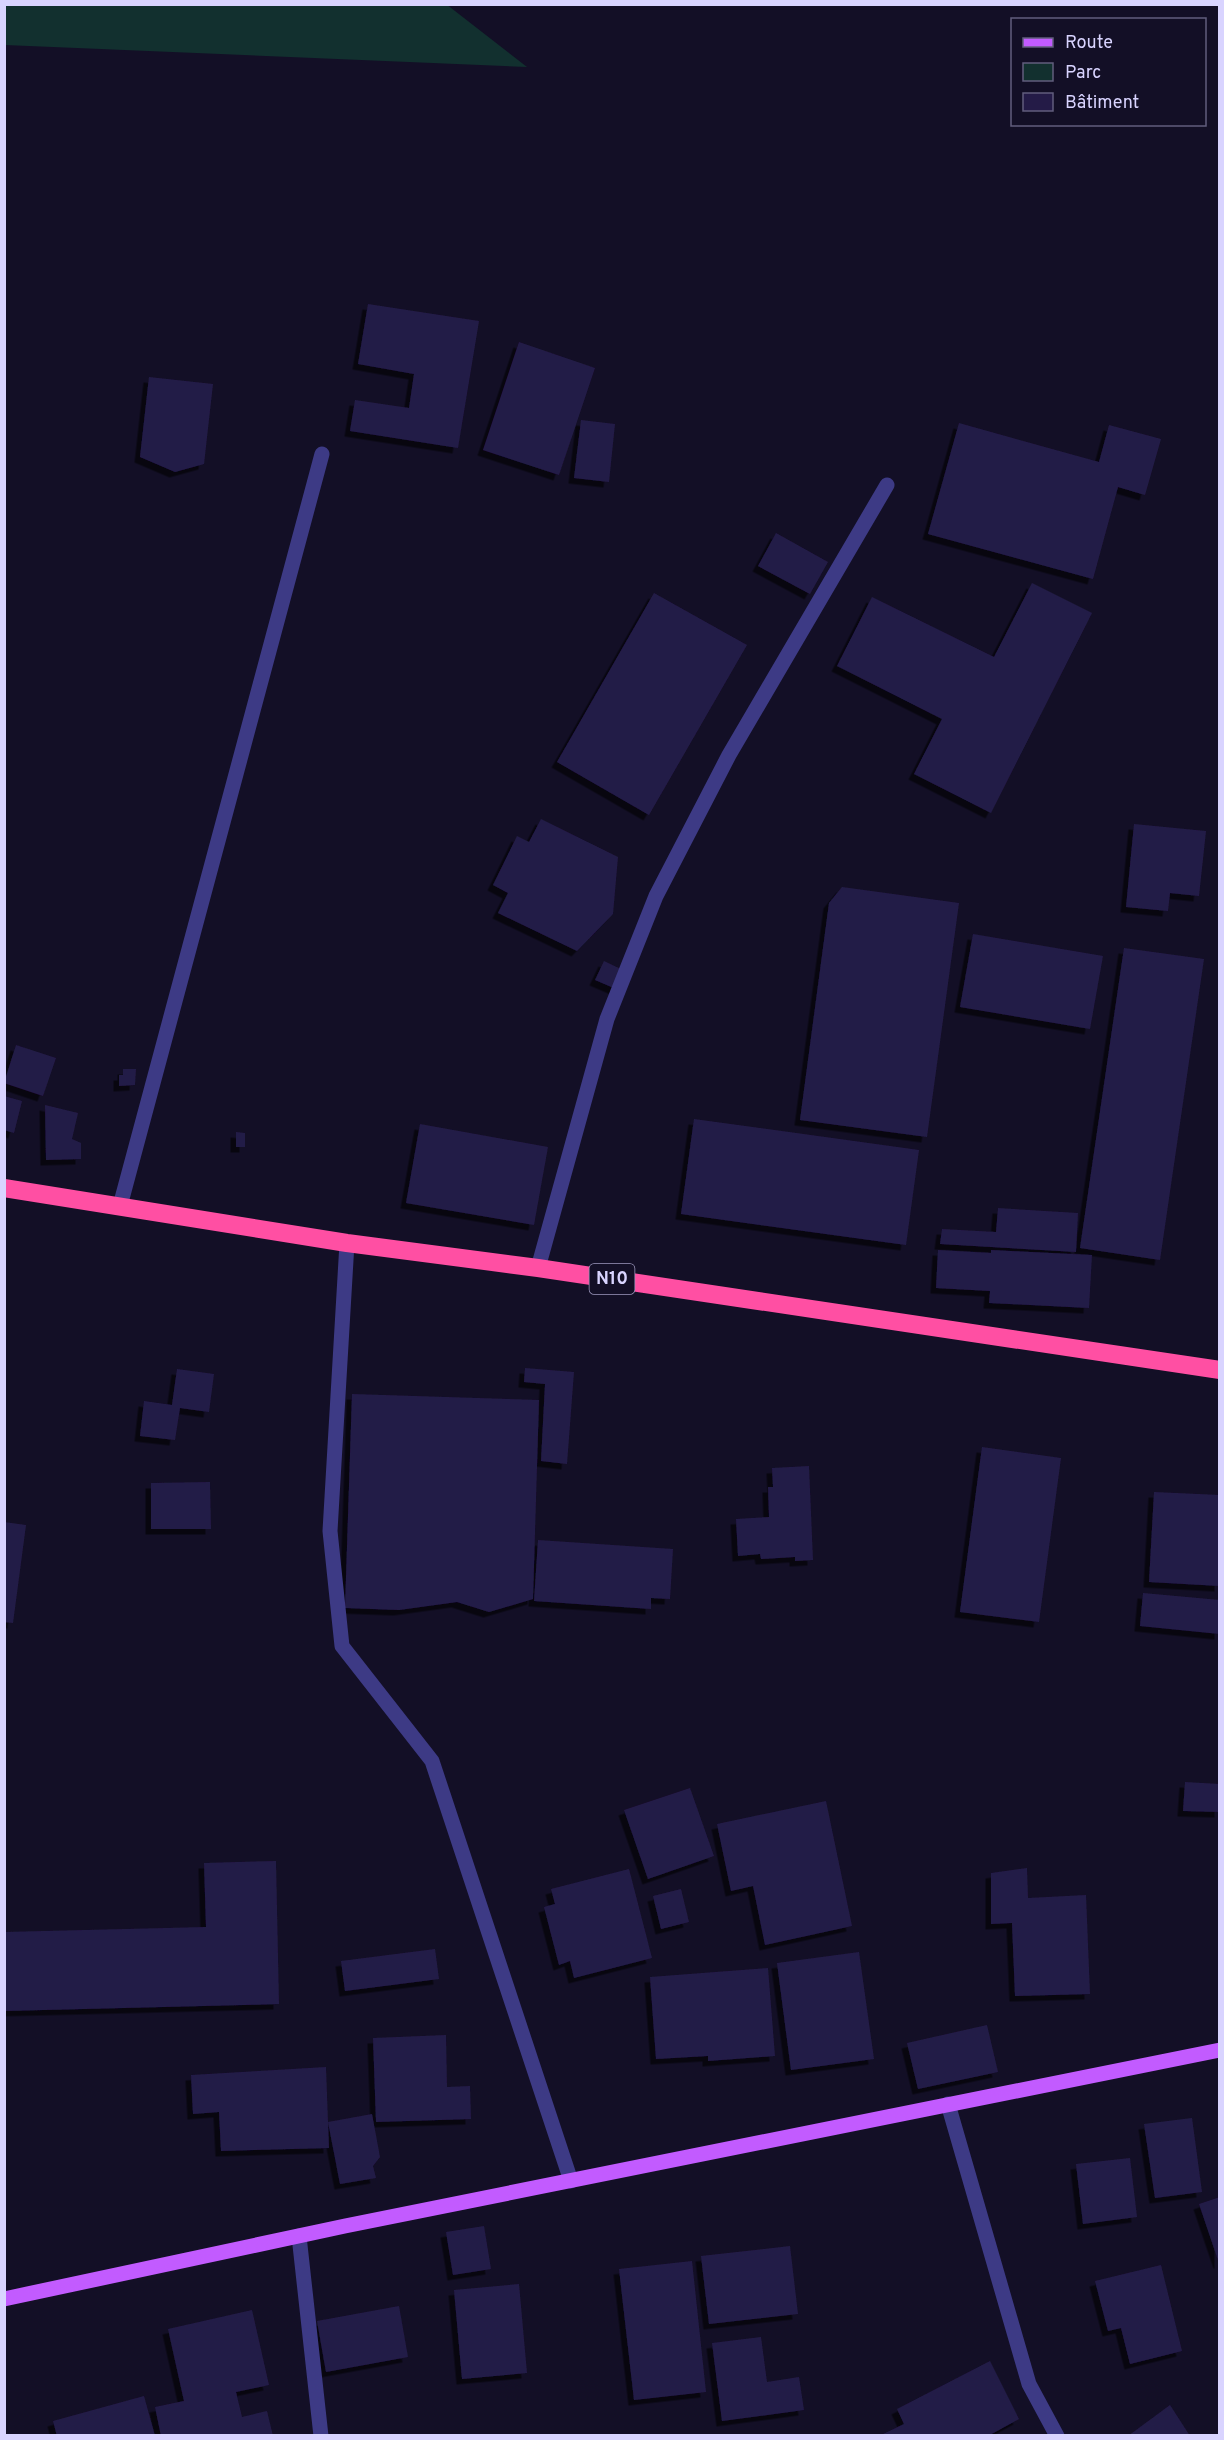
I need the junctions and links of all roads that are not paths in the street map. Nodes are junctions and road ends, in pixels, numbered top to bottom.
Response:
1 (322, 454) dead end
2 (887, 485) dead end
3 (4, 1188) edge
4 (120, 1206) junction
5 (347, 1243) junction
6 (538, 1268) junction
7 (1220, 1370) edge
8 (1220, 2050) edge
9 (948, 2104) junction
10 (571, 2181) junction
11 (299, 2236) junction
12 (4, 2300) edge
13 (321, 2436) edge
14 (1057, 2436) edge

1 - 4 street
2 - 6 street
3 - 4 highway, N10
4 - 5 highway, N10
5 - 6 highway, N10
5 - 10 street
6 - 7 highway, N10
8 - 9 main road
9 - 10 main road
9 - 14 street
10 - 11 main road
11 - 12 main road
11 - 13 street

